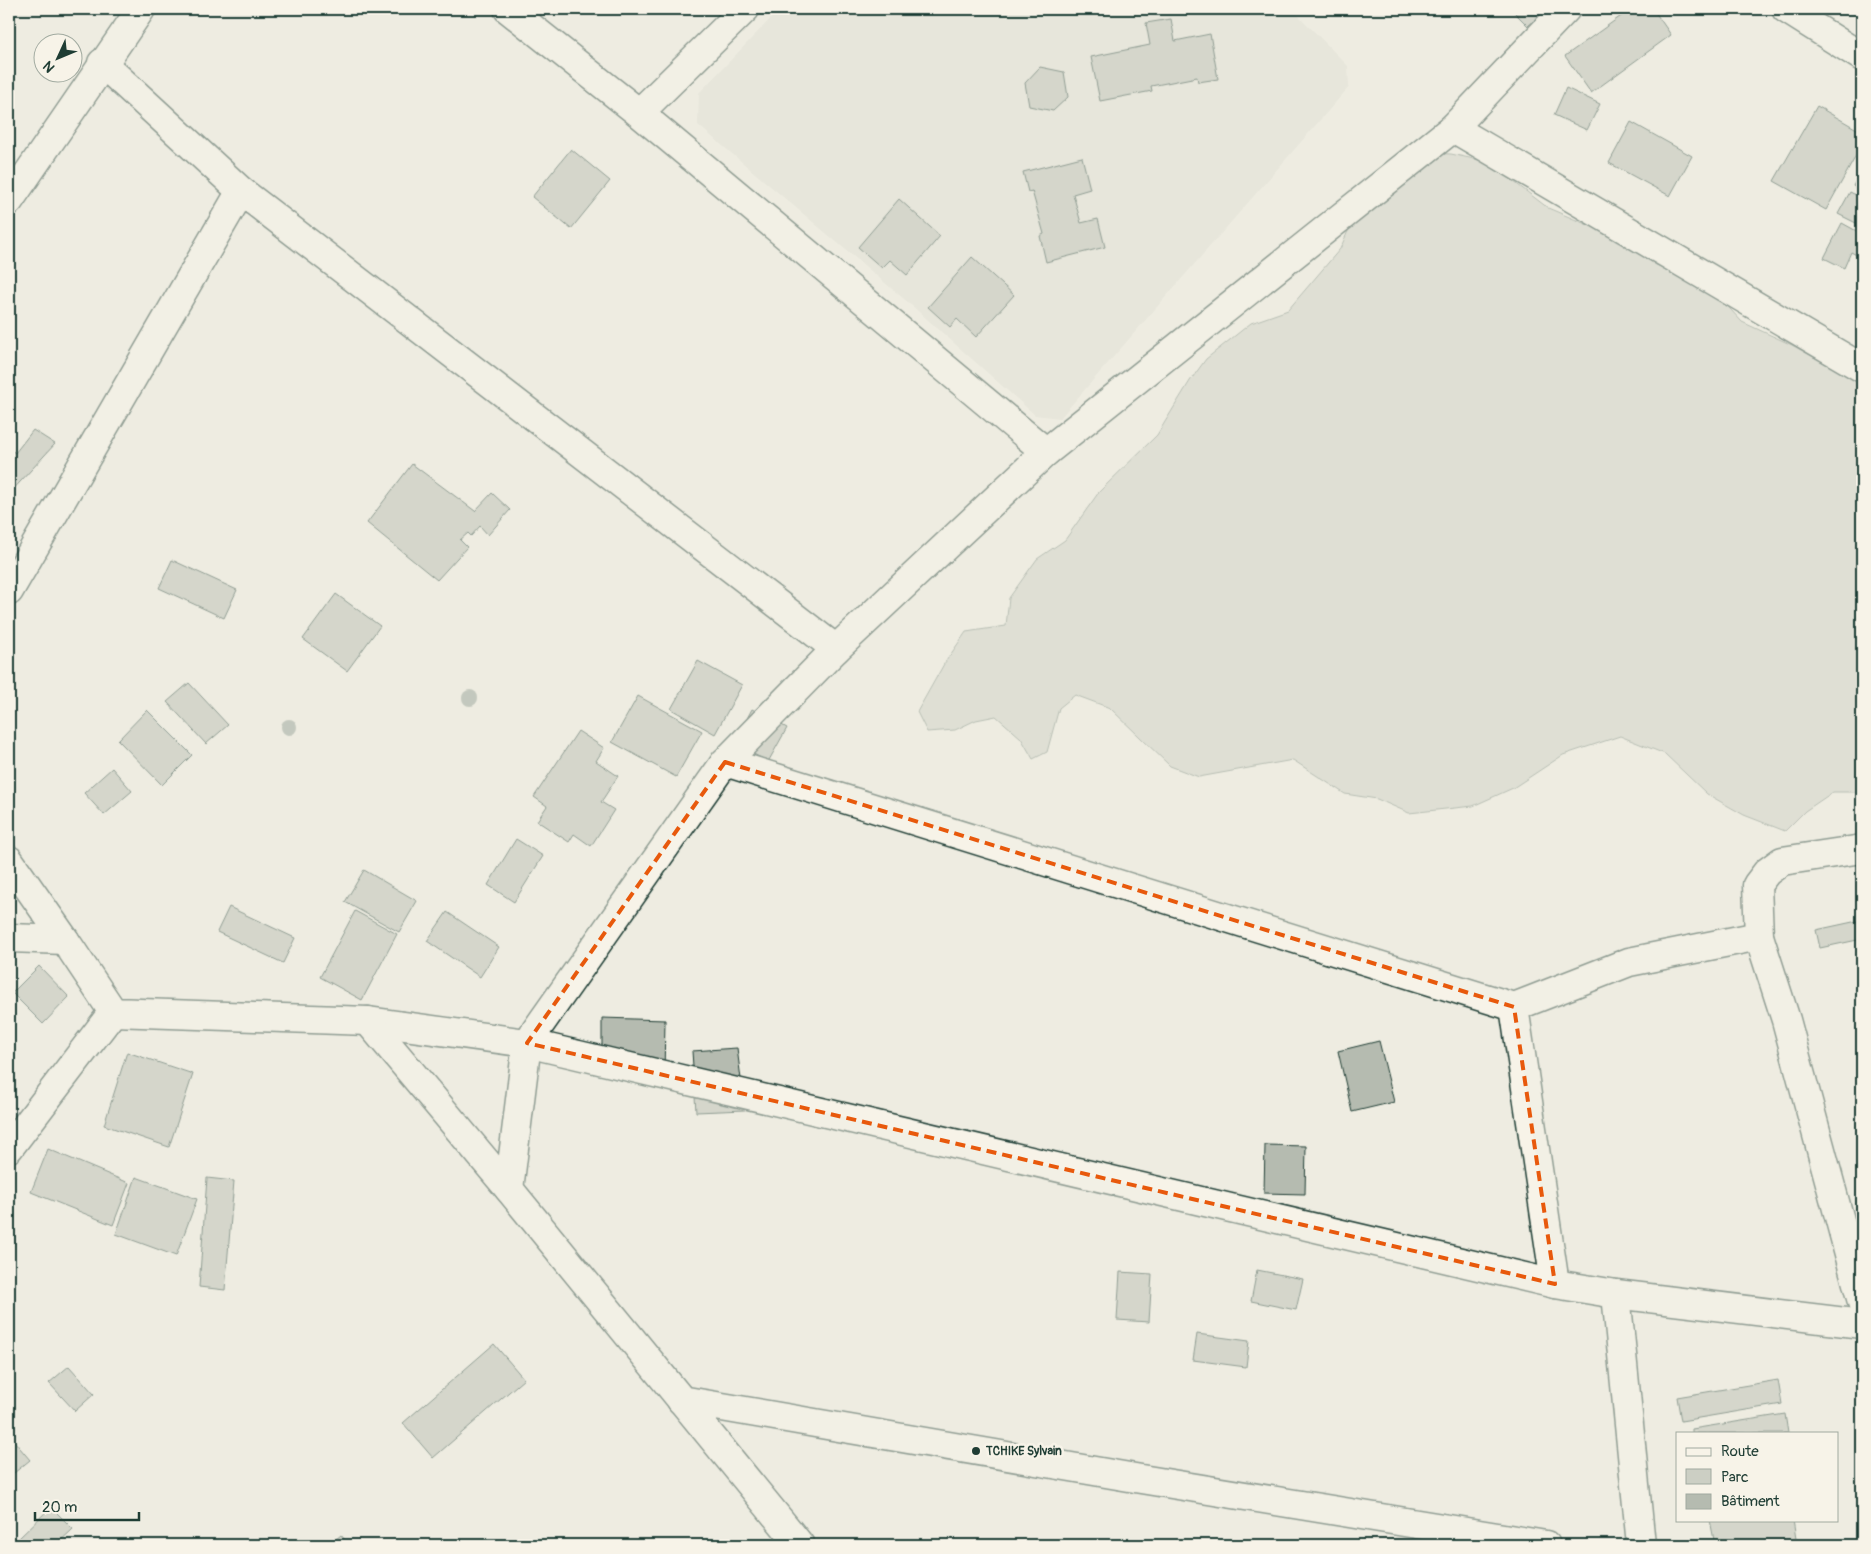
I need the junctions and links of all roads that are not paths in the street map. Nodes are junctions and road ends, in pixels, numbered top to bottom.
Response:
1 (141, 9) edge
2 (508, 9) edge
3 (745, 9) edge
4 (1566, 9) edge
5 (1786, 9) edge
6 (1862, 57) edge
7 (102, 63) junction
8 (640, 113) junction
9 (1452, 128) junction
10 (241, 191) junction
11 (9, 201) edge
12 (1862, 368) edge
13 (1046, 452) junction
14 (9, 591) edge
15 (836, 649) junction
16 (725, 762) junction
17 (1862, 849) edge
18 (9, 860) edge
19 (1759, 936) junction
20 (9, 938) edge
21 (65, 940) junction
22 (1514, 1007) junction
23 (113, 1012) junction
24 (368, 1021) junction
25 (527, 1043) junction
26 (9, 1148) edge
27 (509, 1189) junction
28 (1555, 1284) junction
29 (1616, 1294) junction
30 (1862, 1302) edge
31 (1862, 1324) edge
32 (681, 1400) junction
33 (800, 1545) edge
34 (1546, 1545) edge
35 (1641, 1545) edge

1 - 7 street
2 - 8 street
3 - 8 street
4 - 9 street
5 - 6 street
7 - 10 street
7 - 11 street
8 - 13 street
9 - 12 street
9 - 13 street
10 - 14 street
10 - 15 street
13 - 15 street
15 - 16 street
16 - 22 street
16 - 25 street
17 - 19 street
18 - 21 street
19 - 22 street
19 - 30 street
20 - 21 street
21 - 23 street
22 - 28 street
23 - 24 street
23 - 26 street
24 - 25 street
24 - 27 street
25 - 27 street
25 - 28 street
27 - 32 street
28 - 29 street
29 - 31 street
29 - 35 street
32 - 33 street
32 - 34 street

